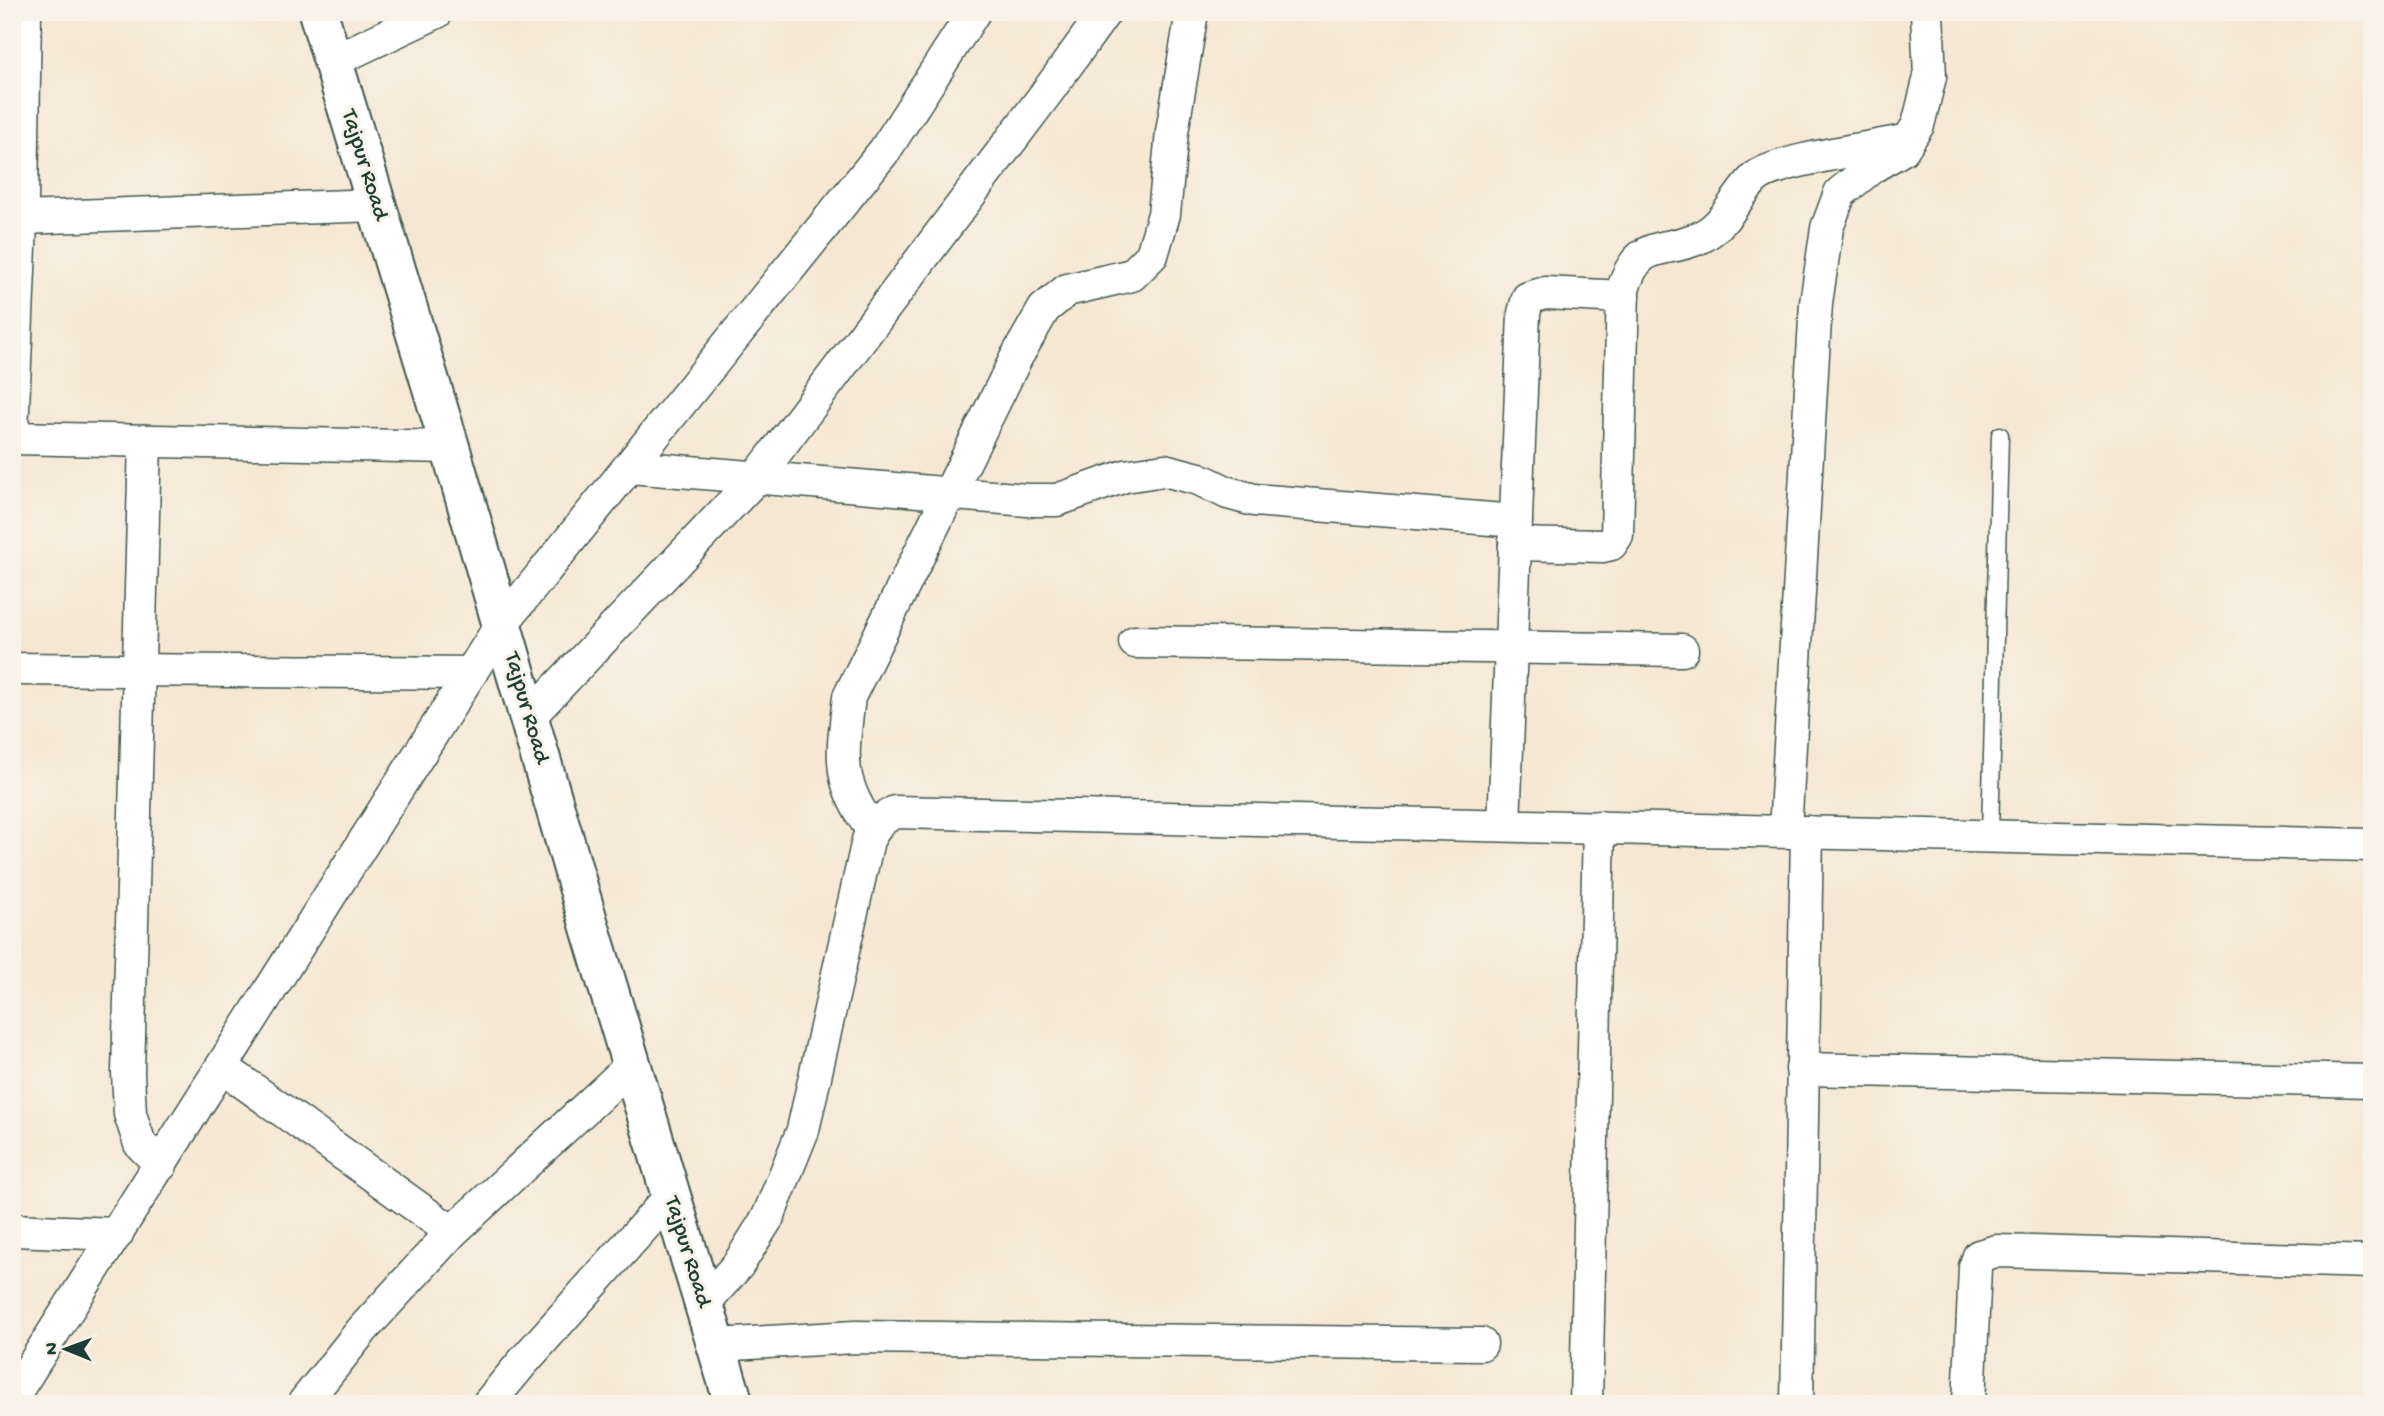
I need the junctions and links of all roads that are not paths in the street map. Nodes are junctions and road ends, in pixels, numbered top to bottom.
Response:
1 (25, 12) edge
2 (318, 12) edge
3 (437, 12) edge
4 (974, 12) edge
5 (1104, 12) edge
6 (1192, 12) edge
7 (1927, 12) edge
8 (333, 61) junction
9 (1908, 140) junction
10 (377, 205) junction
11 (22, 218) junction
12 (1623, 297) junction
13 (12, 431) edge
14 (2000, 435) dead end
15 (12, 438) edge
16 (145, 441) junction
17 (450, 447) junction
18 (630, 467) junction
19 (757, 477) junction
20 (948, 493) junction
21 (1516, 533) junction
22 (501, 625) junction
23 (1135, 642) dead end
24 (1511, 649) junction
25 (1682, 650) dead end
26 (12, 669) edge
27 (137, 671) junction
28 (471, 673) junction
29 (528, 716) junction
30 (1504, 825) junction
31 (1599, 827) junction
32 (873, 831) junction
33 (1796, 832) junction
34 (1990, 836) junction
35 (2372, 845) edge
36 (632, 1065) junction
37 (222, 1067) junction
38 (1802, 1069) junction
39 (2372, 1081) edge
40 (160, 1165) junction
41 (671, 1196) junction
42 (12, 1230) edge
43 (452, 1232) junction
44 (117, 1234) junction
45 (2372, 1262) edge
46 (703, 1304) junction
47 (716, 1345) junction
48 (1481, 1345) dead end
49 (12, 1398) edge
50 (303, 1404) edge
51 (488, 1404) edge
52 (734, 1404) edge
53 (1586, 1404) edge
54 (1797, 1404) edge
55 (1969, 1404) edge

1 - 11 street
2 - 8 main road, Tajpur Road
3 - 8 street
4 - 18 street
5 - 19 street
6 - 20 street
7 - 9 street
8 - 10 main road, Tajpur Road
9 - 12 street
9 - 33 street
10 - 11 street
10 - 17 main road, Tajpur Road
11 - 13 street
12 - 21 street
12 - 21 street
14 - 34 lane
15 - 16 street
16 - 17 street
16 - 27 street
17 - 22 main road, Tajpur Road
18 - 19 street
18 - 22 street
19 - 20 street
19 - 29 street
20 - 21 street
20 - 32 street
21 - 24 street
22 - 28 street
22 - 29 main road, Tajpur Road
23 - 24 street
24 - 25 street
24 - 30 street
26 - 27 street
27 - 28 street
27 - 40 street
28 - 37 street
29 - 36 main road, Tajpur Road
30 - 31 street
30 - 32 street
31 - 33 street
31 - 53 street
32 - 46 street
33 - 34 street
33 - 38 street
34 - 35 street
36 - 41 main road, Tajpur Road
36 - 43 street
37 - 40 street
37 - 43 street
38 - 39 street
38 - 54 street
40 - 44 street
41 - 46 main road, Tajpur Road
41 - 51 street
42 - 44 street
43 - 50 street
44 - 49 street
45 - 55 street
46 - 47 main road, Tajpur Road
47 - 48 street
47 - 52 main road, Tajpur Road

